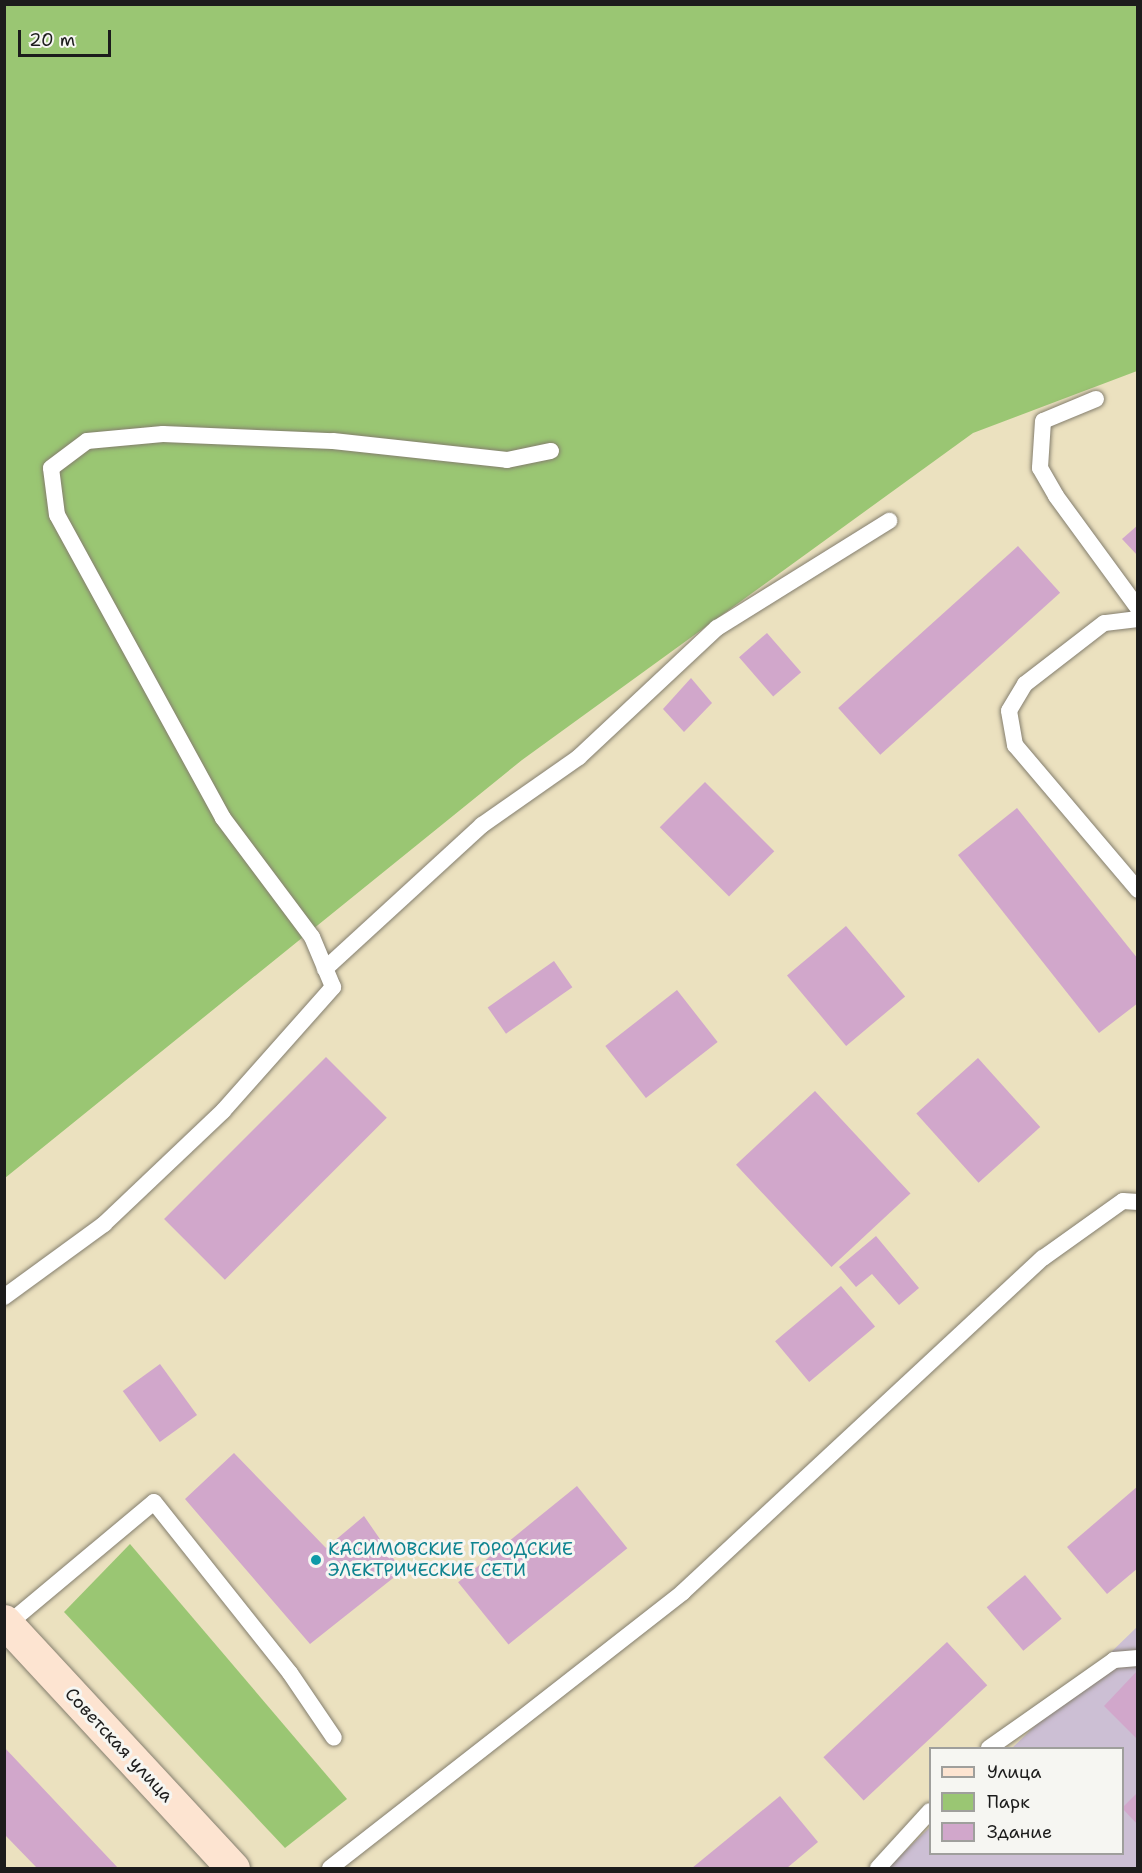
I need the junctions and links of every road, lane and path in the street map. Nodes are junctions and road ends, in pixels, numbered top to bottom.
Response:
1 (1096, 399) dead end
2 (551, 451) dead end
3 (889, 521) dead end
4 (1137, 608) edge
5 (1137, 619) edge
6 (1137, 890) edge
7 (326, 969) junction
8 (1137, 1202) edge
9 (4, 1297) edge
10 (6, 1622) edge
11 (1137, 1658) edge
12 (334, 1737) dead end
13 (992, 1747) edge
14 (929, 1812) edge
15 (232, 1869) edge
16 (330, 1869) edge
17 (878, 1869) edge

1 - 4 lane
2 - 7 lane
3 - 7 lane
5 - 6 lane
7 - 9 lane
8 - 16 lane
10 - 12 lane
10 - 15 main road, Советская улица
11 - 13 lane
14 - 17 lane

